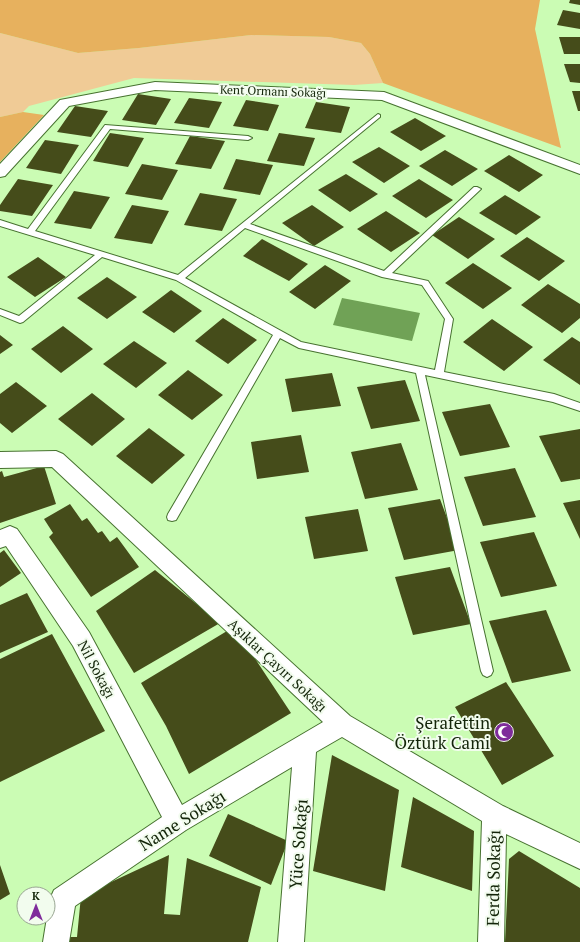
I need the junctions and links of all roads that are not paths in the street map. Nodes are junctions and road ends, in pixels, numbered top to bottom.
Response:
1 (378, 116) dead end
2 (248, 138) dead end
3 (580, 163) edge
4 (564, 164) junction
5 (580, 170) edge
6 (0, 172) edge
7 (477, 189) dead end
8 (0, 223) edge
9 (244, 225) junction
10 (29, 232) junction
11 (100, 254) junction
12 (385, 275) junction
13 (179, 278) junction
14 (0, 312) edge
15 (278, 334) junction
16 (420, 371) junction
17 (439, 375) junction
18 (580, 407) edge
19 (0, 460) edge
20 (172, 517) dead end
21 (0, 539) edge
22 (487, 671) dead end
23 (342, 724) junction
24 (305, 745) junction
25 (494, 814) junction
26 (177, 821) junction
27 (580, 856) edge
28 (56, 942) edge
29 (291, 942) edge
30 (491, 942) edge

1 - 9 lane
2 - 10 lane
3 - 4 street, Kent Ormanı Sokağı
4 - 5 street, Kent Ormanı Sokağı
4 - 6 street, Kent Ormanı Sokağı
7 - 12 lane
8 - 10 lane
9 - 12 lane
9 - 13 lane
10 - 11 lane
11 - 13 lane
11 - 14 lane
12 - 17 lane
13 - 15 lane
15 - 16 lane
15 - 20 lane
16 - 17 lane
16 - 22 lane
17 - 18 lane
19 - 23 street, Aşıklar Çayırı Sokağı
21 - 26 street, Nil Sokağı
23 - 24 street, Name Sokağı
23 - 25 street, Aşıklar Çayırı Sokağı
24 - 26 street, Name Sokağı
24 - 29 street, Yüce Sokağı
25 - 27 street, Aşıklar Çayırı Sokağı
25 - 30 street, Ferda Sokağı
26 - 28 street, Name Sokağı

